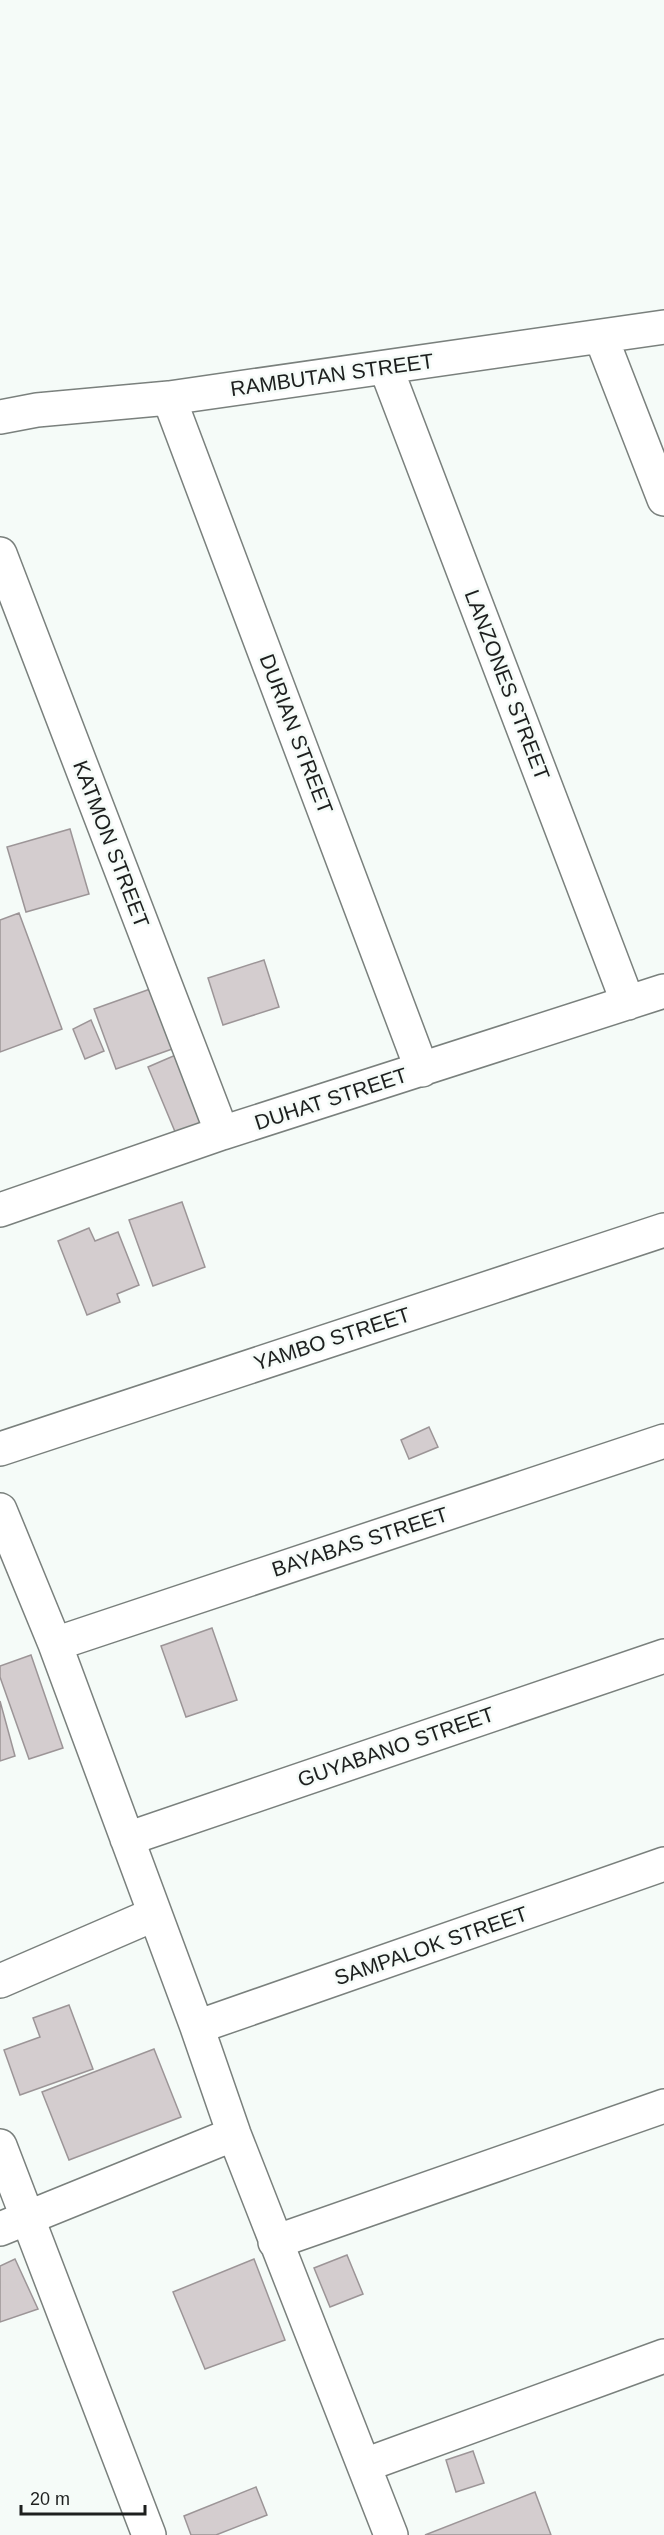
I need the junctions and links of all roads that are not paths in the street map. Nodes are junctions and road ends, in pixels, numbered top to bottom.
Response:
1 (664, 327) edge
2 (601, 337) junction
3 (386, 368) junction
4 (169, 398) junction
5 (0, 417) edge
6 (664, 499) edge
7 (0, 554) edge
8 (664, 991) edge
9 (628, 1002) junction
10 (422, 1070) junction
11 (222, 1134) junction
12 (2, 1201) edge
13 (664, 1230) edge
14 (664, 1441) edge
15 (0, 1449) edge
16 (0, 1510) edge
17 (55, 1644) junction
18 (664, 1656) edge
19 (127, 1839) junction
20 (664, 1864) edge
21 (155, 1914) junction
22 (0, 1981) edge
23 (197, 2027) junction
24 (664, 2106) edge
25 (234, 2134) junction
26 (0, 2146) edge
27 (14, 2224) edge
28 (275, 2242) junction
29 (664, 2356) edge
30 (365, 2465) junction
31 (149, 2535) edge
32 (391, 2535) edge

1 - 2 street, RAMBUTAN STREET
2 - 3 street, RAMBUTAN STREET
2 - 6 street
3 - 4 street, RAMBUTAN STREET
3 - 9 street, LANZONES STREET
4 - 5 street, RAMBUTAN STREET
4 - 10 street, DURIAN STREET
7 - 11 street, KATMON STREET
8 - 9 street, DUHAT STREET
9 - 10 street, DUHAT STREET
10 - 11 street, DUHAT STREET
11 - 12 street, DUHAT STREET
13 - 15 street, YAMBO STREET
14 - 17 street, BAYABAS STREET
16 - 17 street
17 - 19 street
18 - 19 street, GUYABANO STREET
19 - 21 street
20 - 23 street, SAMPALOK STREET
21 - 22 street
21 - 23 street
23 - 25 street
24 - 28 street
25 - 27 street
25 - 28 street
26 - 27 street
27 - 31 street
28 - 30 street
29 - 30 street
30 - 32 street

